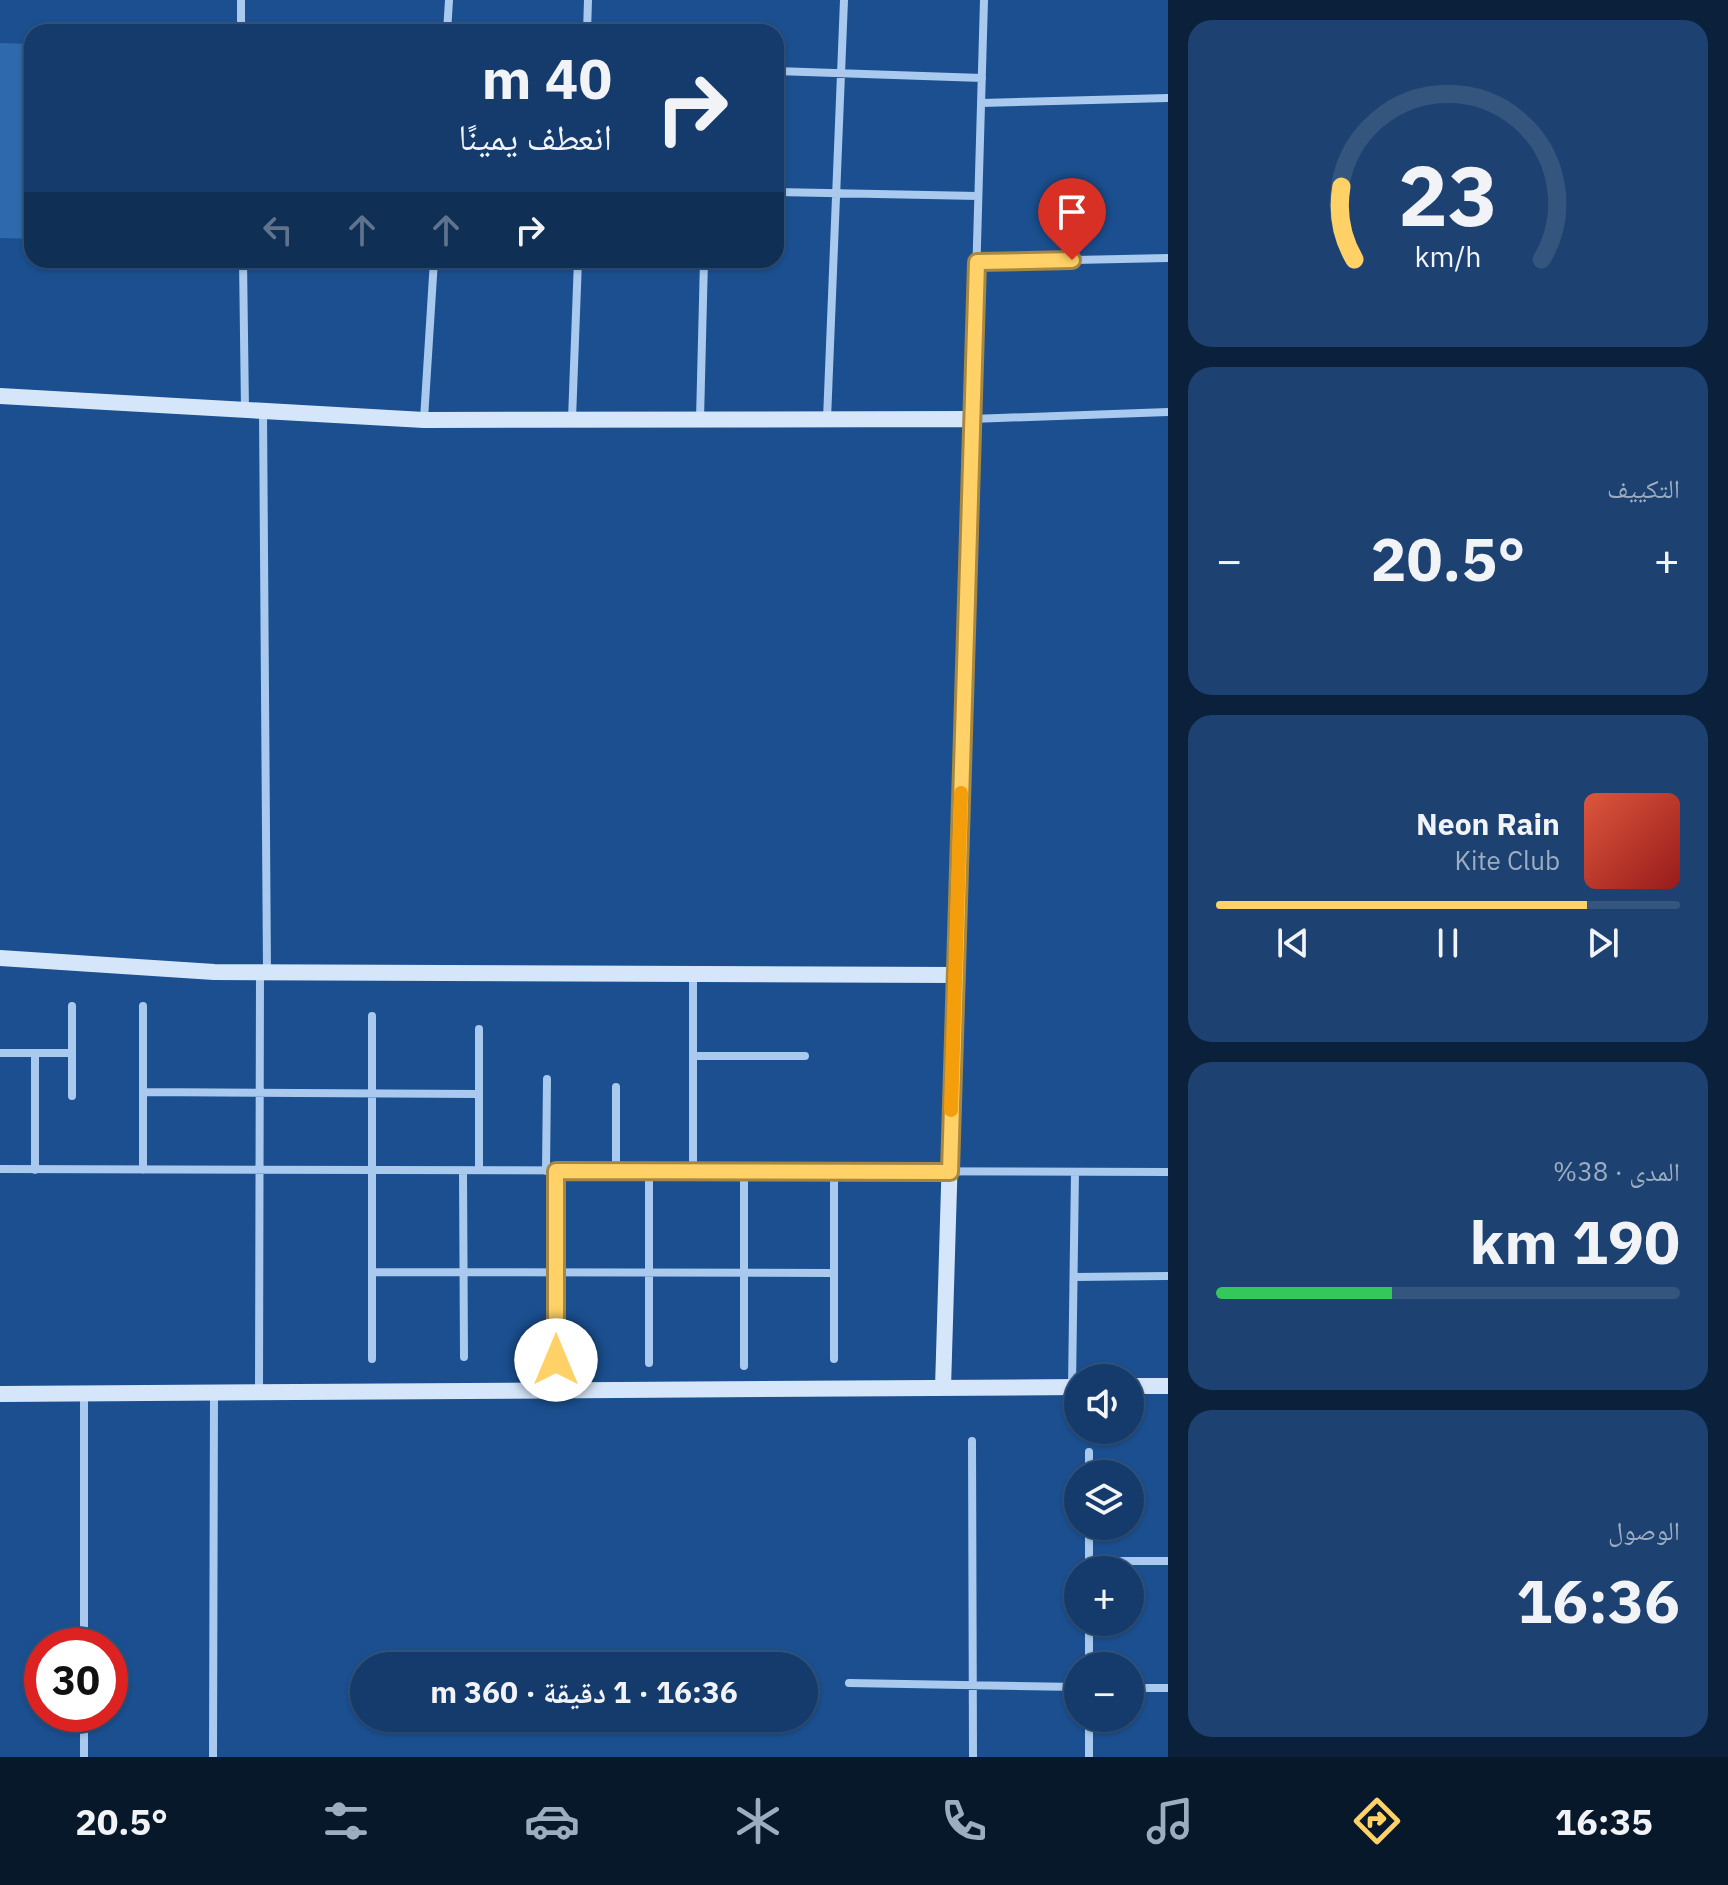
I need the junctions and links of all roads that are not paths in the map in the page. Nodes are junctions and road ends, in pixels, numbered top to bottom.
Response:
1 (241, 0) edge
2 (449, 0) edge
3 (588, 0) edge
4 (844, 0) edge
5 (984, 0) edge
6 (241, 24) edge
7 (448, 24) edge
8 (587, 24) edge
9 (784, 71) edge
10 (841, 73) junction
11 (982, 78) junction
12 (1168, 98) edge
13 (981, 103) junction
14 (784, 192) edge
15 (836, 193) junction
16 (978, 196) junction
17 (1168, 258) edge
18 (977, 262) junction
19 (243, 268) edge
20 (434, 268) edge
21 (578, 268) edge
22 (704, 268) edge
23 (0, 396) edge
24 (245, 410) junction
25 (263, 411) junction
26 (1168, 412) edge
27 (700, 419) junction
28 (827, 419) junction
29 (972, 419) junction
30 (424, 420) junction
31 (572, 420) junction
32 (0, 958) edge
33 (264, 972) junction
34 (693, 974) junction
35 (955, 975) junction
36 (72, 1006) dead end
37 (143, 1006) dead end
38 (372, 1016) dead end
39 (479, 1029) dead end
40 (0, 1053) edge
41 (35, 1053) junction
42 (72, 1053) junction
43 (693, 1056) junction
44 (805, 1056) dead end
45 (547, 1079) dead end
46 (616, 1087) dead end
47 (143, 1092) junction
48 (260, 1093) junction
49 (372, 1093) junction
50 (479, 1094) junction
51 (72, 1096) dead end
52 (0, 1169) edge
53 (35, 1170) junction
54 (143, 1170) junction
55 (260, 1170) junction
56 (372, 1170) junction
57 (479, 1170) junction
58 (463, 1171) junction
59 (551, 1171) junction
60 (616, 1171) junction
61 (649, 1171) junction
62 (693, 1171) junction
63 (744, 1171) junction
64 (834, 1171) junction
65 (950, 1172) junction
66 (1075, 1172) junction
67 (1168, 1172) edge
68 (372, 1272) junction
69 (464, 1273) junction
70 (556, 1273) junction
71 (649, 1273) junction
72 (744, 1273) junction
73 (834, 1273) junction
74 (1168, 1276) edge
75 (1074, 1277) junction
76 (464, 1357) dead end
77 (372, 1359) dead end
78 (834, 1359) dead end
79 (556, 1360) dead end
80 (649, 1363) dead end
81 (1075, 1364) edge
82 (744, 1366) dead end
83 (1144, 1386) edge
84 (1168, 1386) edge
85 (1064, 1387) edge
86 (943, 1388) junction
87 (259, 1392) junction
88 (214, 1393) junction
89 (0, 1394) edge
90 (84, 1394) junction
91 (972, 1441) dead end
92 (1089, 1452) dead end
93 (1089, 1460) edge
94 (1168, 1561) edge
95 (1144, 1562) edge
96 (84, 1628) edge
97 (849, 1683) dead end
98 (973, 1685) junction
99 (1064, 1687) edge
100 (1144, 1688) edge
101 (1168, 1688) edge
102 (84, 1732) edge
103 (1089, 1732) edge
104 (84, 1757) edge
105 (213, 1757) edge
106 (973, 1757) edge
107 (1089, 1757) edge

1 - 6 street
2 - 7 street
3 - 8 street
4 - 10 street
5 - 11 street
9 - 10 street
10 - 11 street
10 - 15 street
11 - 13 street
12 - 13 street
13 - 16 street
14 - 15 street
15 - 16 street
15 - 28 street
16 - 18 street
17 - 18 street
18 - 29 street
19 - 24 street
20 - 30 street
21 - 31 street
22 - 27 street
23 - 24 street
24 - 25 street
25 - 30 street
25 - 33 street
26 - 29 street
27 - 28 street
27 - 31 street
28 - 29 street
29 - 35 street
30 - 31 street
32 - 33 street
33 - 34 street
33 - 48 street
34 - 35 street
34 - 43 street
35 - 65 street
36 - 42 street
37 - 47 street
38 - 49 street
39 - 50 street
40 - 41 street
41 - 42 street
41 - 53 street
42 - 51 street
43 - 44 street
43 - 62 street
45 - 59 street
46 - 60 street
47 - 48 street
47 - 54 street
48 - 49 street
48 - 55 street
49 - 50 street
49 - 56 street
50 - 57 street
52 - 53 street
53 - 54 street
54 - 55 street
55 - 56 street
55 - 87 street
56 - 58 street
56 - 68 street
57 - 58 street
57 - 59 street
58 - 69 street
59 - 60 street
59 - 70 street
60 - 61 street
61 - 62 street
61 - 71 street
62 - 63 street
63 - 64 street
63 - 72 street
64 - 65 street
64 - 73 street
65 - 66 street
65 - 86 street
66 - 67 street
66 - 75 street
68 - 69 street
68 - 77 street
69 - 70 street
69 - 76 street
70 - 71 street
70 - 79 street
71 - 72 street
71 - 80 street
72 - 73 street
72 - 82 street
73 - 78 street
74 - 75 street
75 - 81 street
83 - 84 street
85 - 86 street
86 - 87 street
87 - 88 street
88 - 90 street
88 - 105 street
89 - 90 street
90 - 96 street
91 - 98 street
92 - 93 street
94 - 95 street
97 - 98 street
98 - 99 street
98 - 106 street
100 - 101 street
102 - 104 street
103 - 107 street

